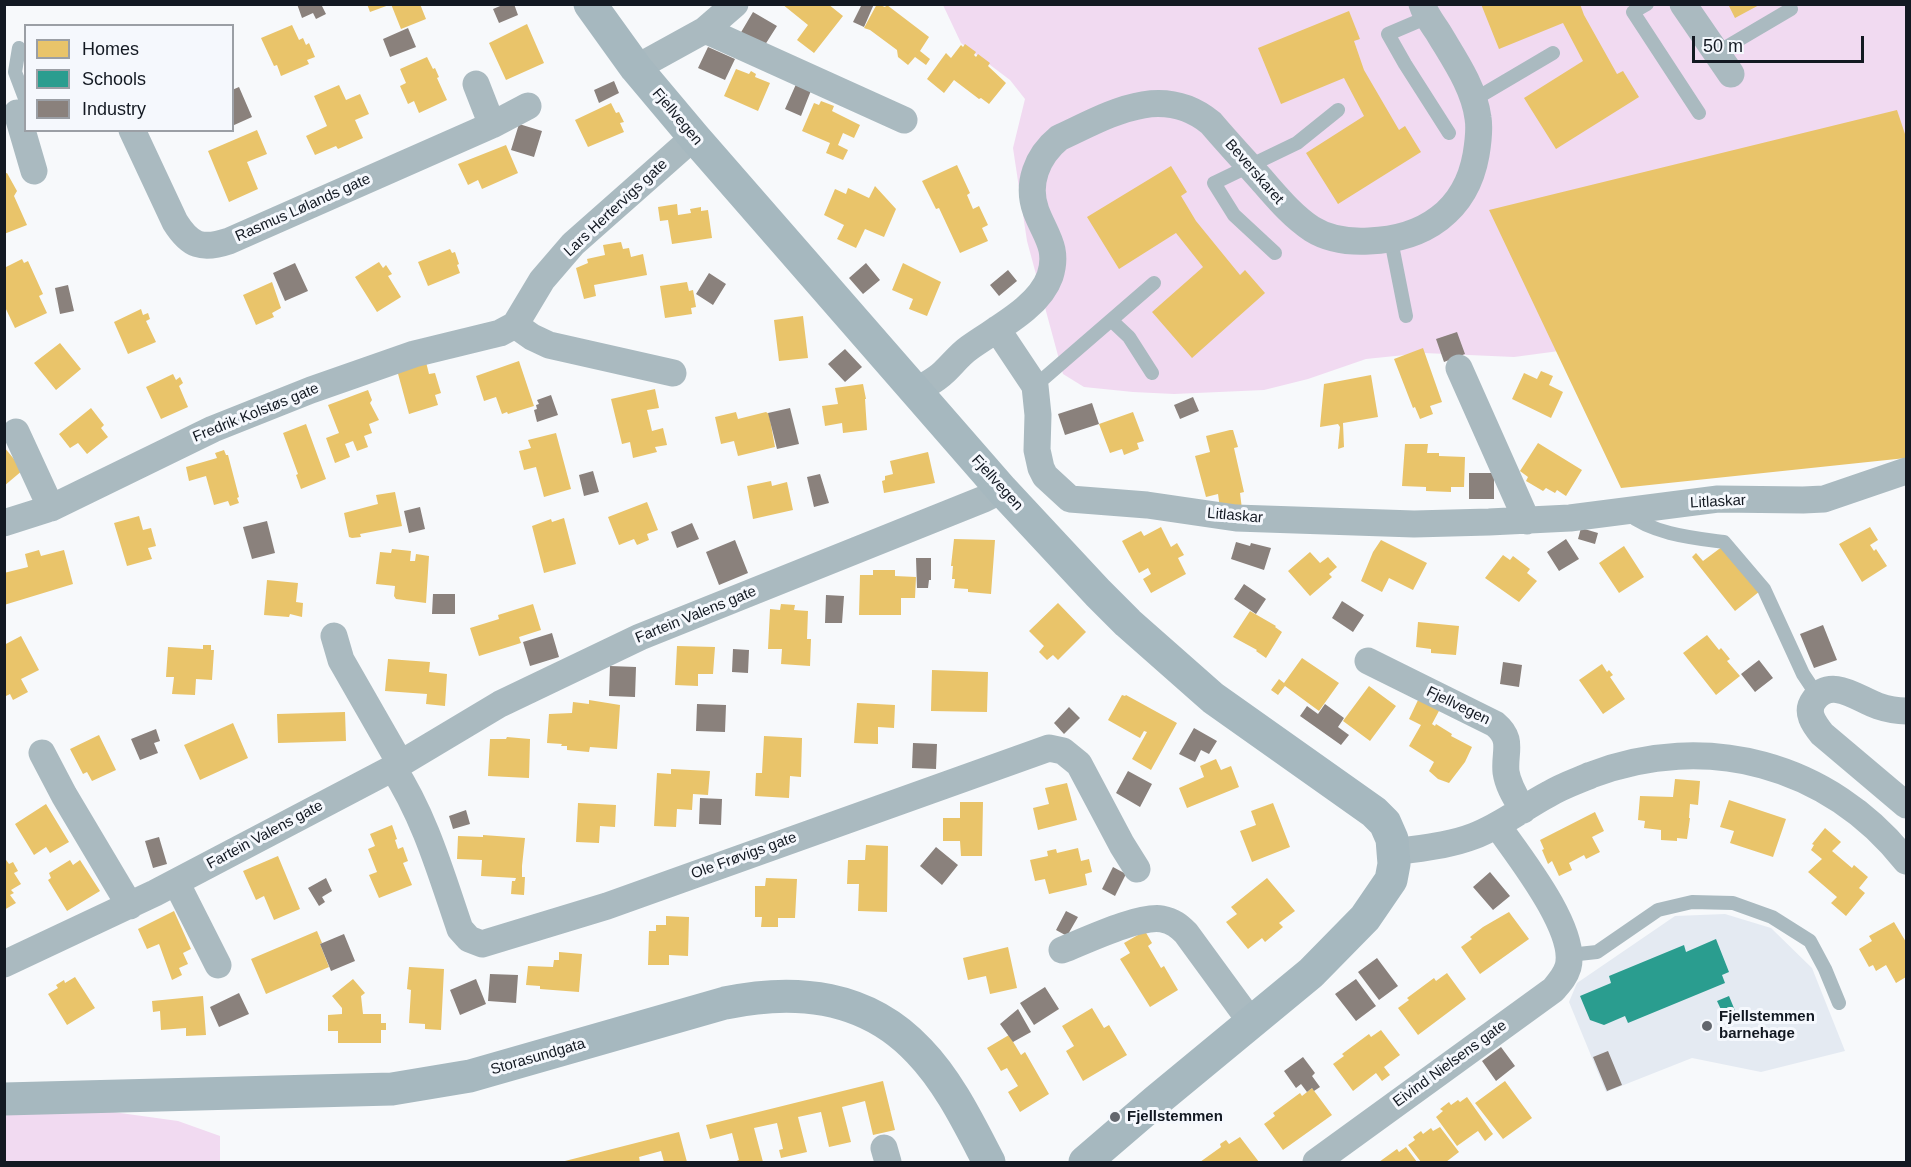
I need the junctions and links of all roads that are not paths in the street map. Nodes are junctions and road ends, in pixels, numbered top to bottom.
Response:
1 (590, 4) edge
2 (735, 4) edge
3 (1647, 4) edge
4 (1683, 4) edge
5 (1791, 9) dead end
6 (1425, 11) edge
7 (705, 30) junction
8 (19, 48) dead end
9 (1718, 52) junction
10 (1553, 53) dead end
11 (636, 68) junction
12 (1731, 75) dead end
13 (476, 84) dead end
14 (1474, 99) junction
15 (528, 106) dead end
16 (18, 110) edge
17 (1338, 110) dead end
18 (1699, 114) dead end
19 (904, 120) dead end
20 (492, 125) junction
21 (133, 132) edge
22 (1449, 133) dead end
23 (694, 137) junction
24 (1250, 167) junction
25 (34, 171) dead end
26 (1391, 240) junction
27 (1275, 253) dead end
28 (1154, 283) dead end
29 (1406, 316) dead end
30 (1112, 321) junction
31 (515, 325) junction
32 (997, 328) junction
33 (1460, 368) dead end
34 (673, 373) dead end
35 (1152, 374) dead end
36 (1035, 386) junction
37 (917, 391) junction
38 (16, 432) dead end
39 (1906, 471) edge
40 (1002, 490) junction
41 (51, 508) junction
42 (1625, 511) junction
43 (1527, 521) junction
44 (4, 523) edge
45 (334, 636) dead end
46 (1368, 661) dead end
47 (1817, 695) junction
48 (1906, 711) edge
49 (42, 753) dead end
50 (396, 765) junction
51 (1906, 805) edge
52 (1523, 810) junction
53 (1497, 825) junction
54 (1394, 852) junction
55 (1906, 860) edge
56 (1137, 869) dead end
57 (176, 882) junction
58 (130, 906) junction
59 (1062, 950) dead end
60 (1569, 955) junction
61 (4, 964) edge
62 (218, 965) dead end
63 (1839, 1003) dead end
64 (1251, 1022) junction
65 (4, 1099) edge
66 (989, 1162) edge
67 (1084, 1162) edge
68 (1316, 1162) edge

1 - 11 main road, Fjellvegen
2 - 7 street
3 - 18 lane
4 - 9 street
5 - 9 lane
6 - 14 street, Beverskaret
6 - 22 lane
7 - 11 street
7 - 19 street
8 - 16 lane
9 - 12 street
10 - 14 lane
11 - 23 main road, Fjellvegen
13 - 20 street
14 - 26 street, Beverskaret
15 - 20 street, Rasmus Lølands gate
16 - 25 street
17 - 24 lane
20 - 21 street, Rasmus Lølands gate
23 - 31 street, Lars Hertervigs gate
23 - 37 main road, Fjellvegen
24 - 26 street, Beverskaret
24 - 27 lane
24 - 32 street, Beverskaret
26 - 29 lane
28 - 30 lane
30 - 35 lane
30 - 36 lane
31 - 34 street
31 - 41 street, Fredrik Kolstøs gate
32 - 36 street
32 - 37 street, Beverskaret
33 - 43 street
36 - 43 street, Litlaskar
37 - 40 main road, Fjellvegen
38 - 41 street
39 - 42 street, Litlaskar
40 - 50 street, Fartein Valens gate
40 - 54 main road, Fjellvegen
41 - 44 street, Fredrik Kolstøs gate
42 - 43 street, Litlaskar
42 - 47 lane
45 - 50 street
46 - 52 street, Fjellvegen
47 - 48 street
47 - 51 street
49 - 58 street
50 - 56 street, Ole Frøvigs gate
50 - 57 street, Fartein Valens gate
52 - 53 street
52 - 55 street
53 - 54 street
53 - 60 street
54 - 64 main road
57 - 58 street, Fartein Valens gate
57 - 62 street
58 - 61 street, Fartein Valens gate
59 - 64 street
60 - 63 lane
60 - 68 street, Eivind Nielsens gate
64 - 67 main road
65 - 66 main road, Storasundgata

